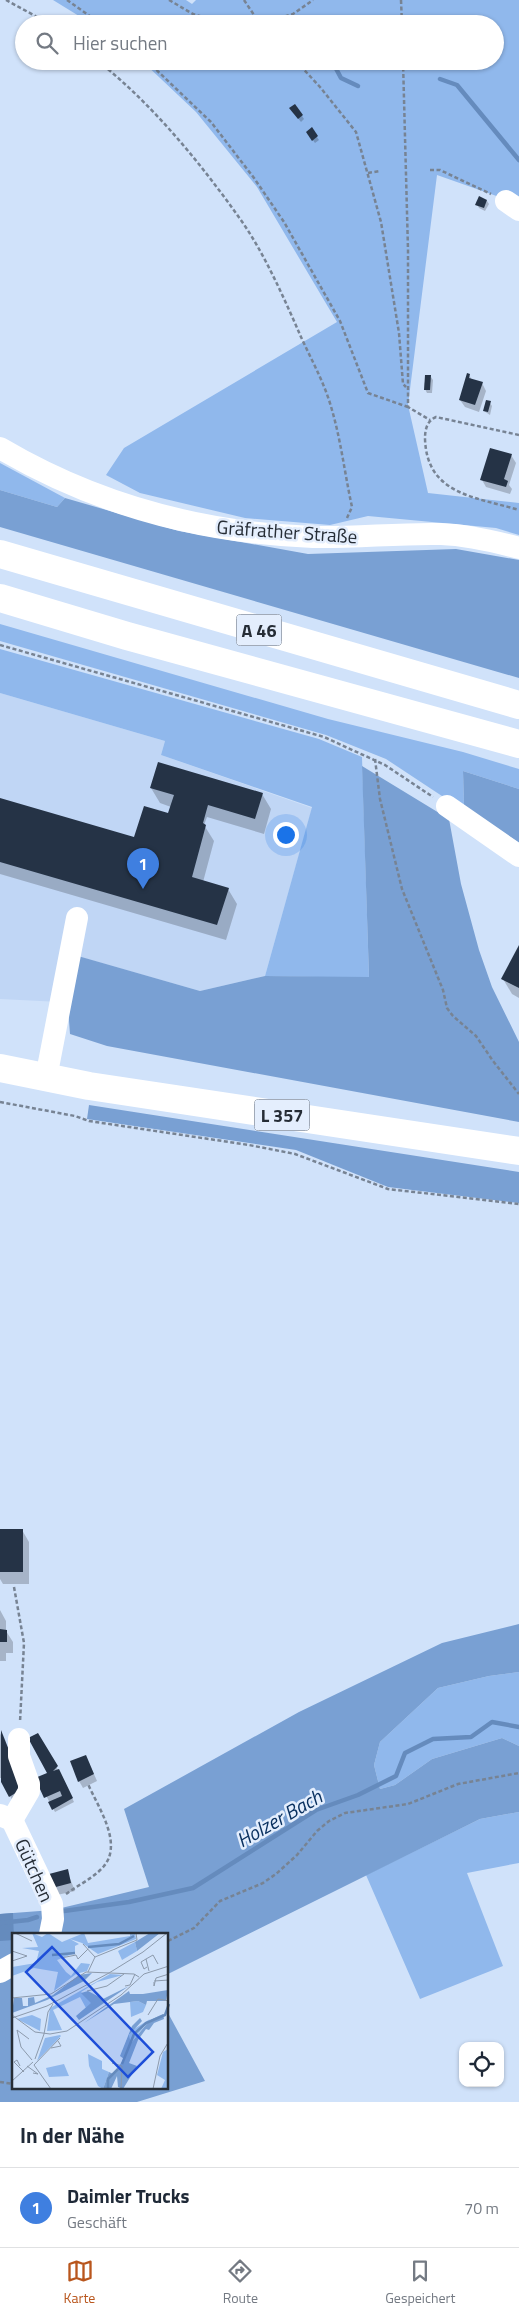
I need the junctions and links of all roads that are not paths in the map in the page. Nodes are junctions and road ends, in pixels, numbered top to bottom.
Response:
1 (0, 448) edge
2 (519, 548) edge
3 (0, 554) edge
4 (0, 598) edge
5 (0, 612) edge
6 (127, 636) junction
7 (519, 706) edge
8 (519, 744) edge
9 (447, 806) road end
10 (519, 856) edge
11 (77, 918) dead end
12 (0, 1068) edge
13 (46, 1078) junction
14 (519, 1151) edge
15 (19, 1739) road end
16 (6, 1817) edge
17 (50, 1933) edge
18 (12, 1965) edge
19 (0, 1972) edge

1 - 2 street, Gräfrather Straße
3 - 7 main road, A 46
4 - 6 main road, A 46
5 - 6 main road
6 - 8 main road, A 46
9 - 10 street
11 - 13 street
12 - 13 main road, L 357
13 - 14 main road, L 357
15 - 16 street
16 - 17 street, Gütchen
18 - 19 street

